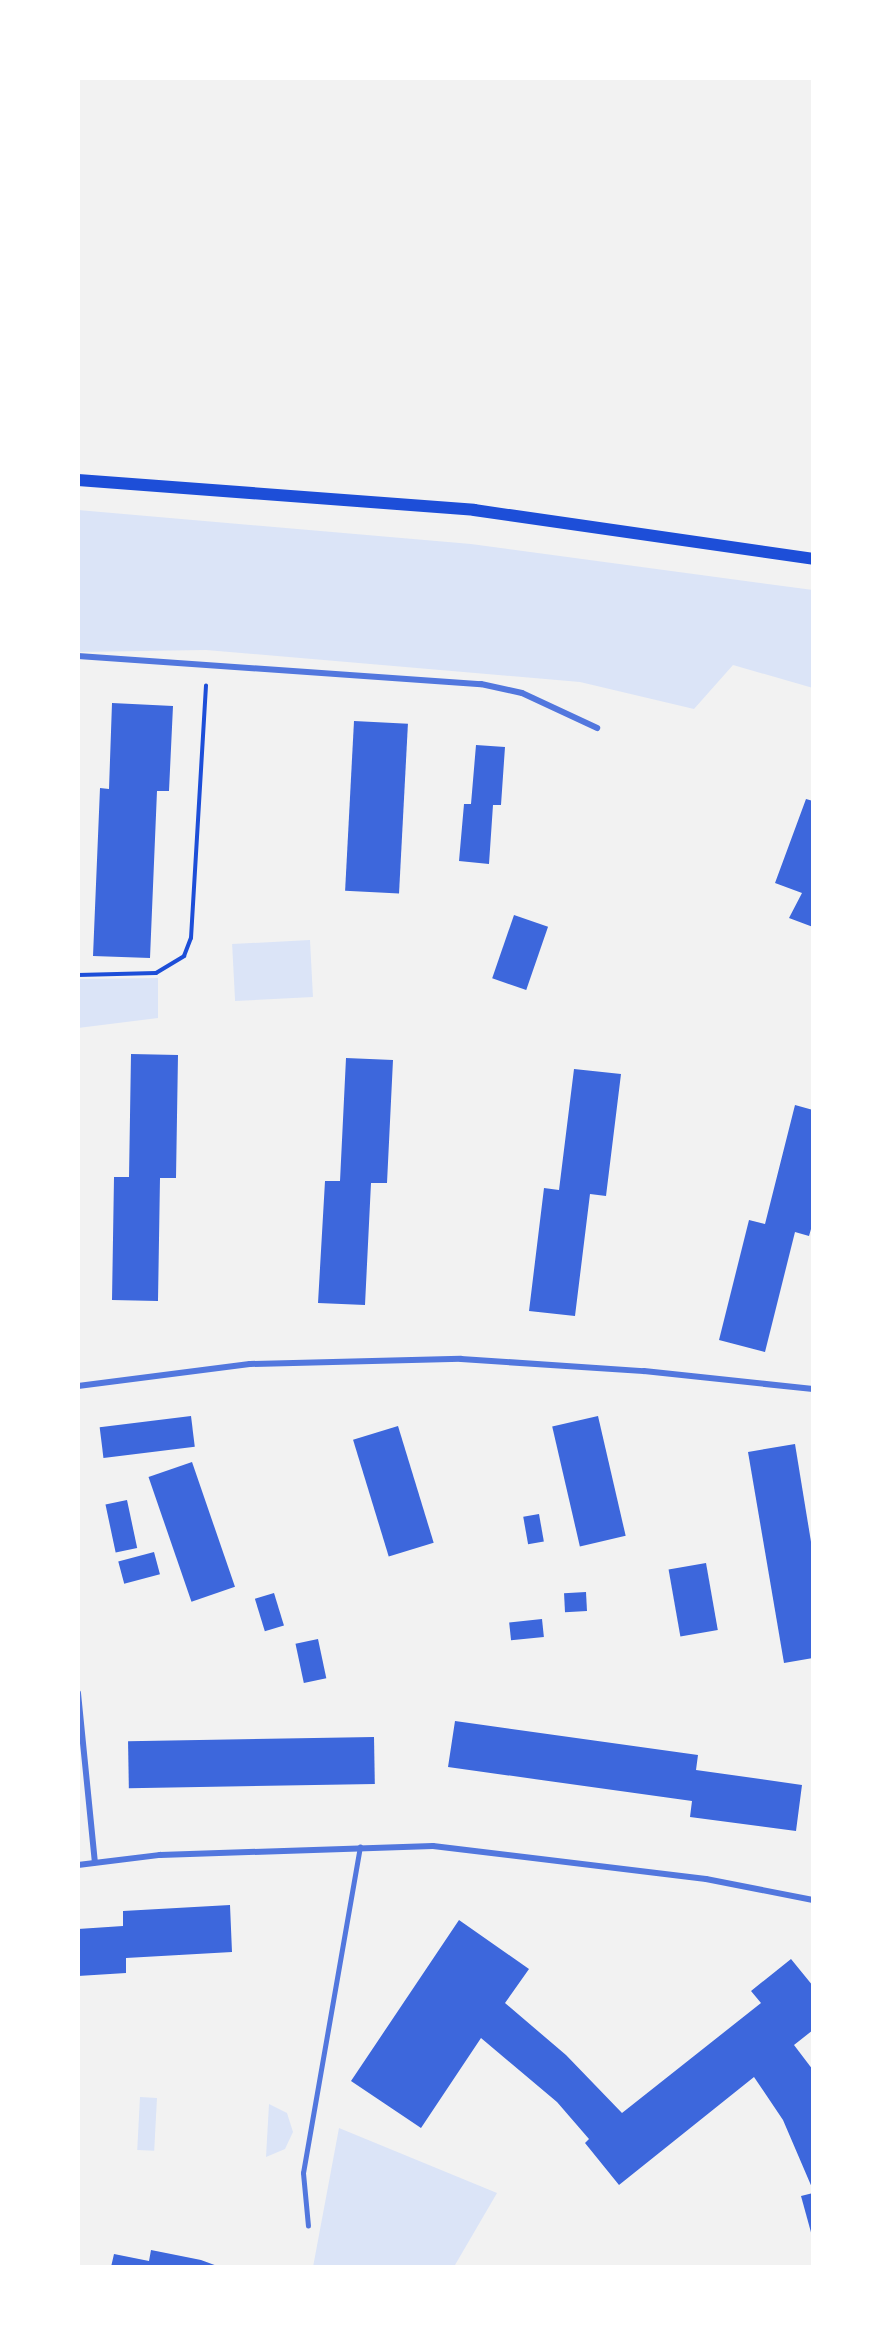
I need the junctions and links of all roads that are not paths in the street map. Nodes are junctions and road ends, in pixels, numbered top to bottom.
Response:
1 (78, 480) edge
2 (813, 559) edge
3 (78, 657) edge
4 (597, 728) dead end
5 (78, 1386) edge
6 (813, 1389) edge
7 (78, 1693) edge
8 (360, 1847) junction
9 (95, 1862) junction
10 (78, 1865) edge
11 (813, 1900) edge
12 (308, 2226) dead end

1 - 2 main road
3 - 4 street
5 - 6 street
7 - 9 street
8 - 9 street
8 - 11 street
8 - 12 lane
9 - 10 street

